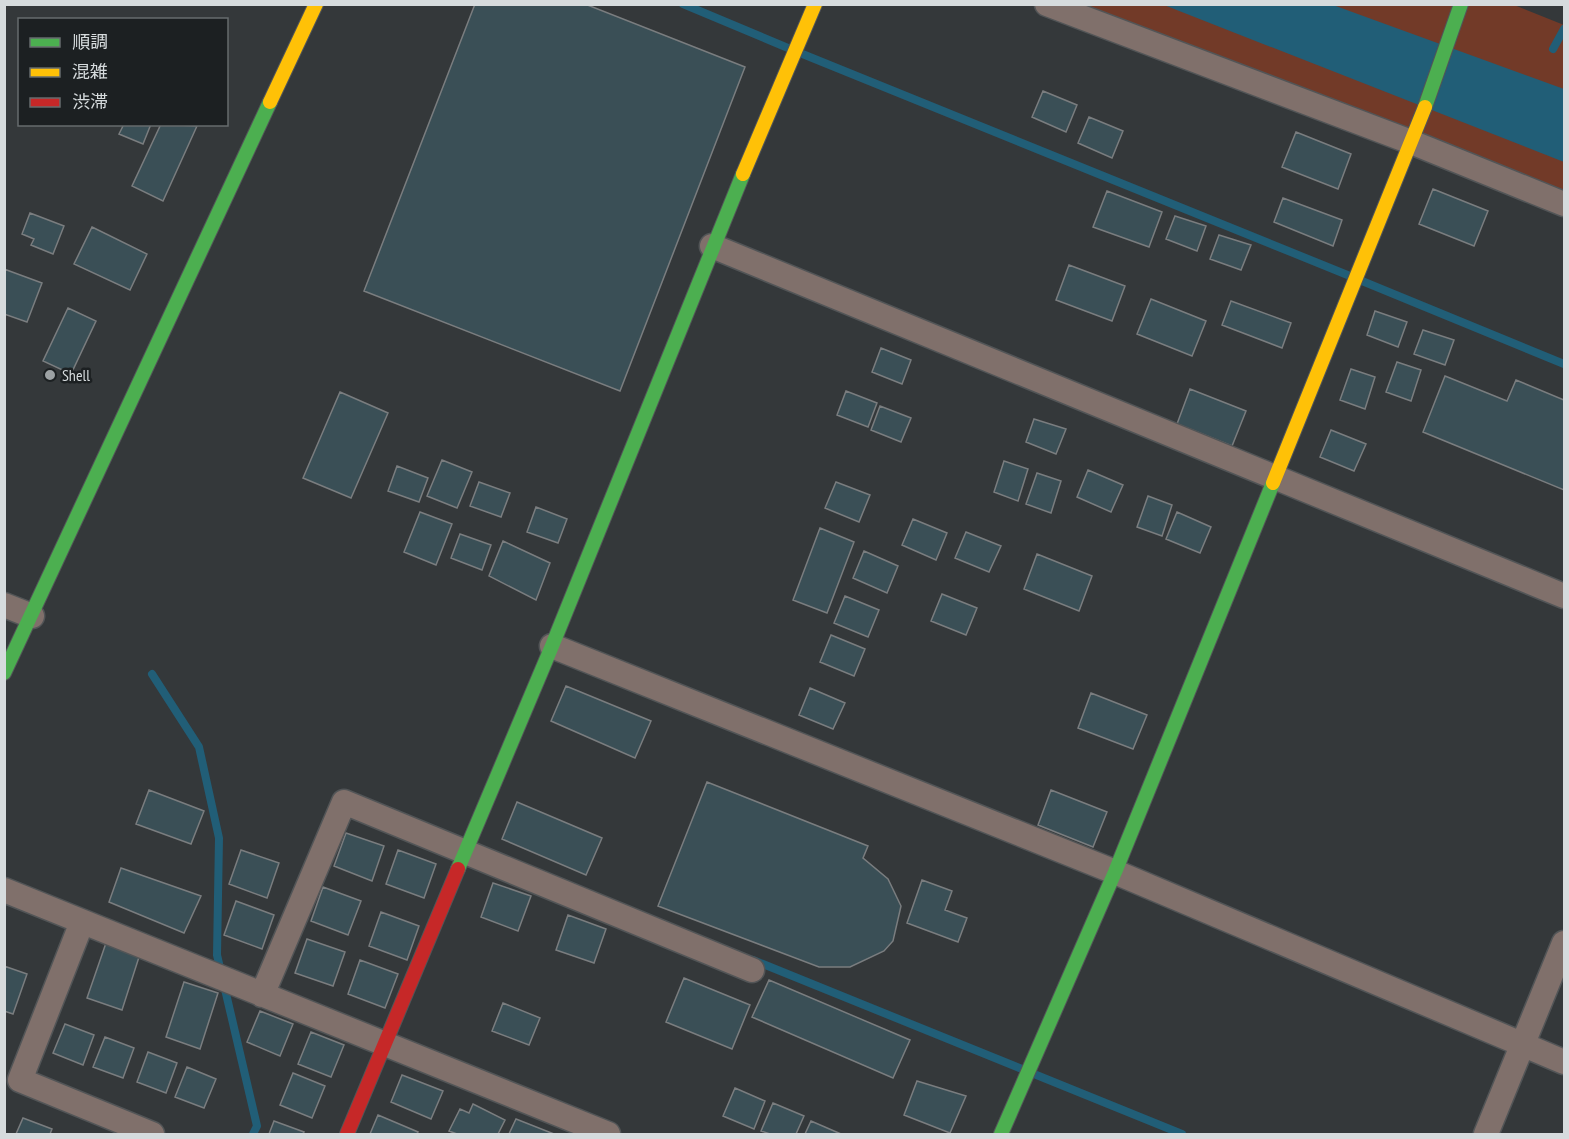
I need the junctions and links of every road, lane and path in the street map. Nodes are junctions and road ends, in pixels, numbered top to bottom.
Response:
1 (316, 4) edge
2 (815, 4) edge
3 (1047, 4) edge
4 (1461, 4) edge
5 (1415, 134) junction
6 (1564, 204) edge
7 (712, 246) junction
8 (1276, 477) junction
9 (1564, 596) edge
10 (4, 605) edge
11 (32, 616) junction
12 (552, 646) junction
13 (4, 673) edge
14 (465, 852) junction
15 (1115, 872) junction
16 (4, 890) edge
17 (82, 922) junction
18 (1564, 943) edge
19 (752, 970) dead end
20 (262, 995) junction
21 (385, 1044) junction
22 (1522, 1045) junction
23 (1564, 1062) edge
24 (152, 1134) edge
25 (347, 1134) edge
26 (608, 1134) edge
27 (1001, 1134) edge
28 (1486, 1134) edge

1 - 11 street
2 - 7 street
3 - 5 street
4 - 5 street
5 - 6 street
5 - 8 street
7 - 8 street
7 - 12 street
8 - 9 street
8 - 15 street
10 - 11 street
11 - 13 street
12 - 14 street
12 - 15 street
14 - 19 street
14 - 20 street
14 - 21 street
15 - 22 street
15 - 27 street
16 - 17 street
17 - 20 street
17 - 24 street
18 - 22 street
20 - 21 street
21 - 25 street
21 - 26 street
22 - 23 street
22 - 28 street

